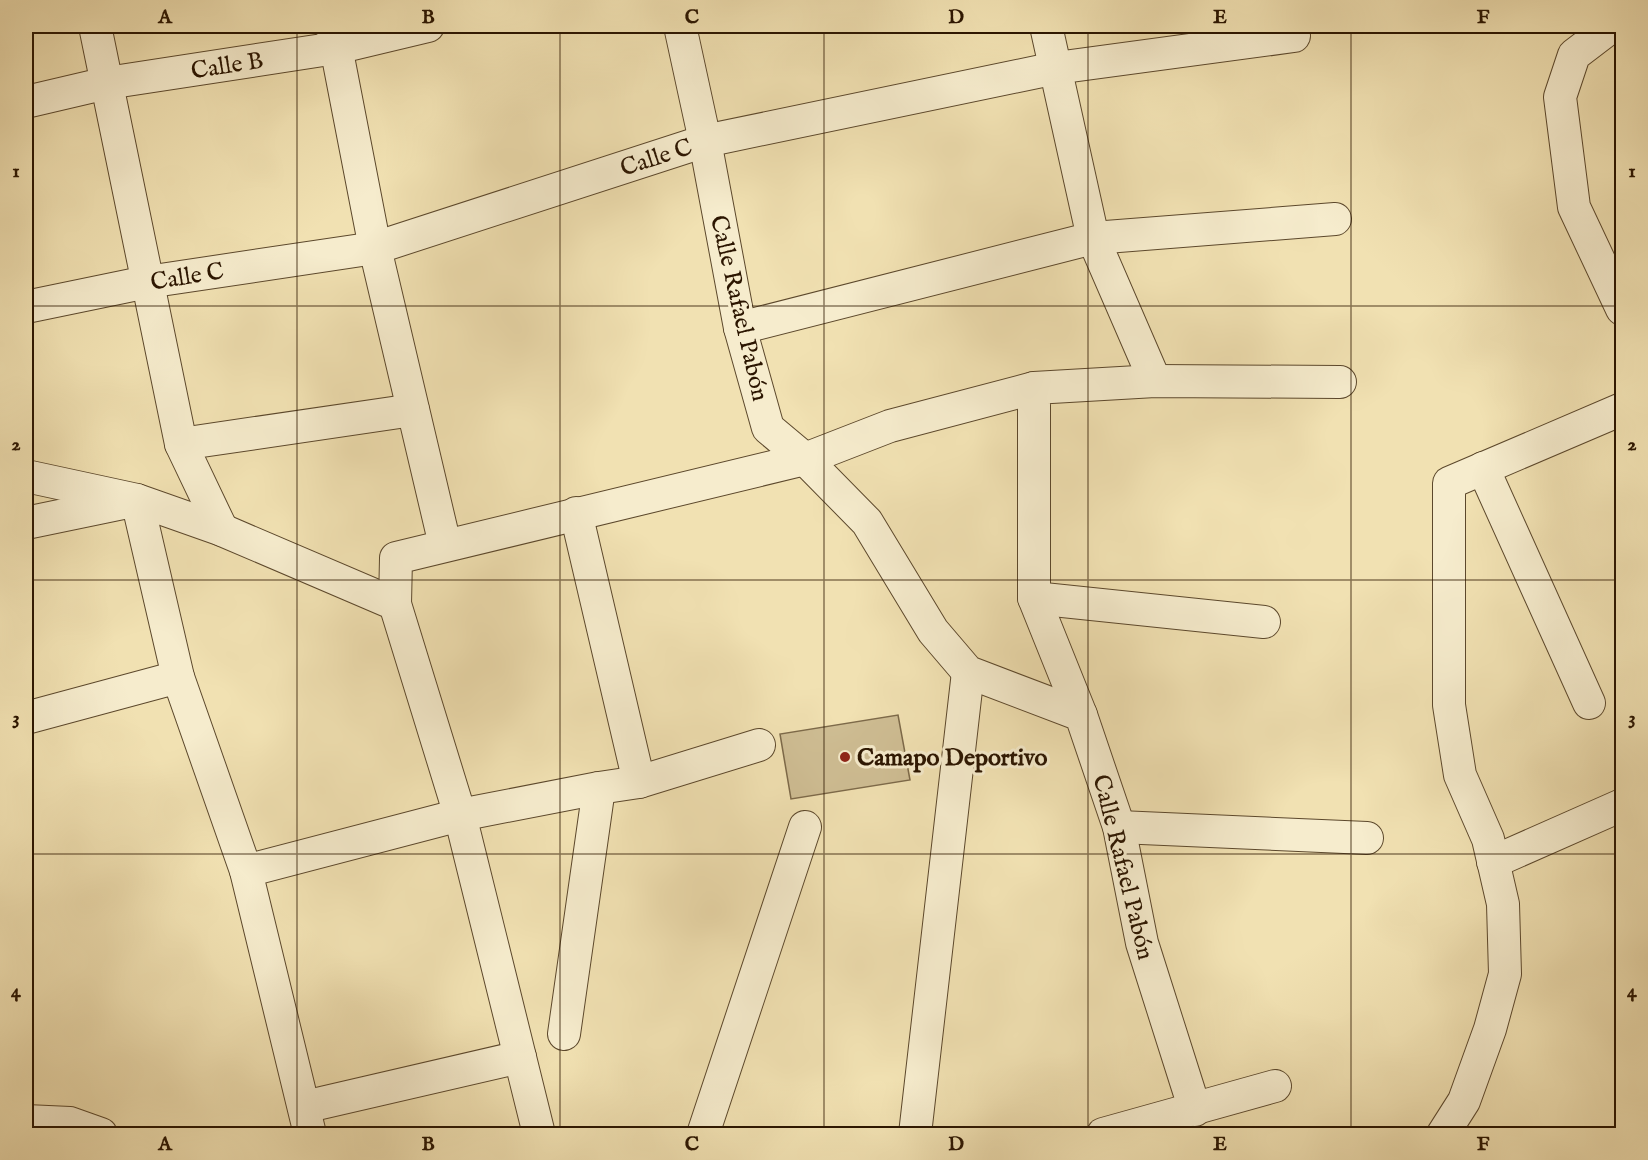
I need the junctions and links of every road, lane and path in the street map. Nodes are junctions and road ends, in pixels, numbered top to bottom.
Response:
1 (95, 26) edge
2 (428, 26) edge
3 (680, 26) edge
4 (1046, 26) edge
5 (1612, 26) edge
6 (1294, 36) dead end
7 (334, 37) edge
8 (1056, 68) junction
9 (107, 82) junction
10 (26, 102) edge
11 (705, 141) junction
12 (1335, 219) dead end
13 (1093, 238) junction
14 (375, 248) junction
15 (147, 282) junction
16 (26, 307) edge
17 (1623, 309) edge
18 (740, 328) junction
19 (1155, 381) junction
20 (1340, 382) dead end
21 (1034, 388) junction
22 (1623, 409) edge
23 (413, 410) junction
24 (181, 444) junction
25 (804, 459) junction
26 (1483, 468) junction
27 (26, 476) edge
28 (137, 500) junction
29 (576, 513) junction
30 (26, 523) edge
31 (222, 530) junction
32 (445, 545) junction
33 (1034, 598) junction
34 (395, 604) junction
35 (1264, 622) dead end
36 (968, 672) junction
37 (178, 677) junction
38 (1589, 703) dead end
39 (1081, 715) junction
40 (26, 718) edge
41 (759, 745) dead end
42 (639, 782) junction
43 (598, 788) junction
44 (1623, 805) edge
45 (460, 815) junction
46 (805, 827) dead end
47 (1119, 827) junction
48 (1367, 838) dead end
49 (1493, 862) junction
50 (246, 872) junction
51 (564, 1034) dead end
52 (520, 1057) junction
53 (1275, 1086) dead end
54 (1194, 1110) junction
55 (26, 1120) edge
56 (307, 1121) edge
57 (101, 1134) edge
58 (539, 1134) edge
59 (703, 1134) edge
60 (915, 1134) edge
61 (1103, 1134) edge
62 (1443, 1134) edge

1 - 9 street
2 - 7 street, Calle B
3 - 11 street, Calle Rafael Pabón
4 - 8 street
5 - 17 street
6 - 8 street, Calle C
7 - 9 street, Calle B
7 - 14 street
8 - 11 street, Calle C
8 - 13 street
9 - 10 street, Calle B
9 - 15 street
11 - 14 street, Calle C
11 - 18 street, Calle Rafael Pabón
12 - 13 street
13 - 18 street
13 - 19 street
14 - 15 street, Calle C
14 - 23 street
15 - 16 street, Calle C
15 - 24 street
18 - 25 street, Calle Rafael Pabón
19 - 20 street
19 - 21 street
21 - 25 street
21 - 33 street
22 - 26 street
23 - 24 street
23 - 32 street
24 - 31 street
25 - 29 street
25 - 36 street, Calle Rafael Pabón
26 - 38 street
26 - 49 street
27 - 28 street
28 - 30 street
28 - 31 street
28 - 37 street
29 - 32 street
29 - 42 street
31 - 34 street
32 - 34 street
33 - 35 street
33 - 39 street
34 - 45 street
36 - 39 street, Calle Rafael Pabón
36 - 60 street
37 - 40 street
37 - 50 street
39 - 47 street, Calle Rafael Pabón
41 - 42 street
42 - 43 street
43 - 45 street
43 - 51 street
44 - 49 street
45 - 50 street
45 - 52 street
46 - 59 street
47 - 48 street
47 - 54 street, Calle Rafael Pabón
49 - 62 street
50 - 56 street
52 - 56 street
52 - 58 street
53 - 54 street
54 - 61 street
55 - 57 street

